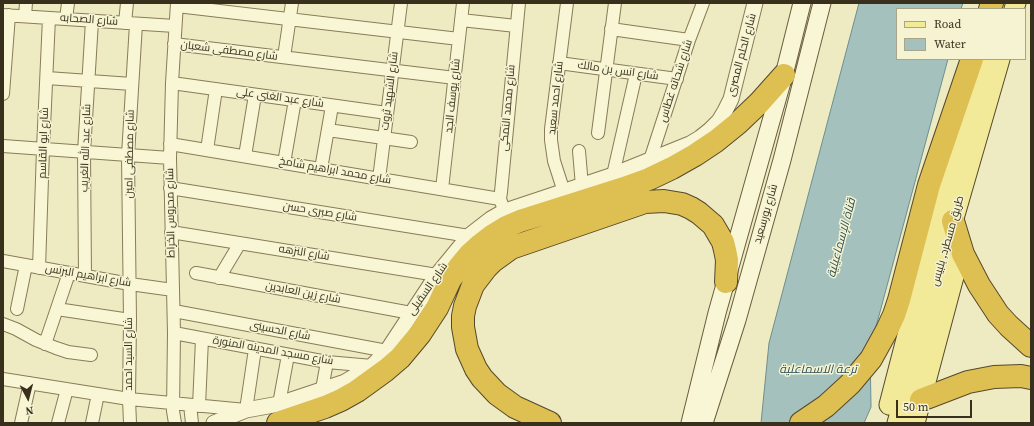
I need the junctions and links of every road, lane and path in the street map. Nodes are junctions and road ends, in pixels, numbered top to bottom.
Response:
1 (26, 3) edge
2 (68, 3) edge
3 (127, 3) edge
4 (292, 3) edge
5 (401, 3) edge
6 (463, 3) edge
7 (519, 3) edge
8 (567, 3) edge
9 (614, 3) edge
10 (703, 3) edge
11 (755, 3) edge
12 (802, 3) edge
13 (822, 3) edge
14 (177, 5) edge
15 (6, 15) edge
16 (25, 16) junction
17 (50, 18) junction
18 (66, 19) junction
19 (289, 19) junction
20 (461, 20) junction
21 (92, 21) junction
22 (130, 23) junction
23 (175, 26) junction
24 (516, 26) junction
25 (611, 29) junction
26 (398, 32) junction
27 (459, 39) junction
28 (689, 40) junction
29 (174, 44) junction
30 (284, 58) junction
31 (972, 60) edge
32 (984, 60) edge
33 (1000, 60) edge
34 (559, 63) junction
35 (606, 69) junction
36 (393, 70) junction
37 (636, 74) junction
38 (784, 75) junction
39 (47, 78) junction
40 (455, 78) junction
41 (676, 79) junction
42 (88, 81) junction
43 (172, 83) junction
44 (132, 84) junction
45 (216, 89) junction
46 (3, 94) edge
47 (255, 95) junction
48 (295, 100) junction
49 (332, 106) junction
50 (387, 114) junction
51 (328, 130) junction
52 (598, 133) dead end
53 (384, 138) junction
54 (411, 142) dead end
55 (170, 144) junction
56 (3, 146) edge
57 (43, 149) junction
58 (207, 150) junction
59 (579, 151) dead end
60 (84, 152) junction
61 (128, 155) junction
62 (245, 156) junction
63 (170, 158) junction
64 (650, 160) junction
65 (284, 163) junction
66 (321, 169) junction
67 (614, 175) junction
68 (379, 179) junction
69 (582, 186) junction
70 (170, 188) junction
71 (442, 189) junction
72 (564, 192) junction
73 (503, 205) junction
74 (951, 229) junction
75 (171, 232) junction
76 (469, 236) junction
77 (240, 243) junction
78 (3, 261) edge
79 (26, 265) junction
80 (39, 268) junction
81 (69, 273) junction
82 (196, 273) dead end
83 (437, 275) junction
84 (85, 276) junction
85 (219, 278) junction
86 (726, 282) junction
87 (130, 284) junction
88 (173, 290) junction
89 (17, 309) dead end
90 (57, 309) junction
91 (174, 311) junction
92 (411, 313) junction
93 (130, 320) junction
94 (3, 324) edge
95 (1009, 326) junction
96 (174, 334) junction
97 (1031, 334) edge
98 (202, 339) junction
99 (45, 344) junction
100 (1031, 346) edge
101 (255, 348) junction
102 (387, 350) junction
103 (92, 355) dead end
104 (288, 355) junction
105 (327, 362) junction
106 (705, 363) junction
107 (372, 366) junction
108 (722, 368) junction
109 (1031, 378) edge
110 (3, 379) edge
111 (30, 383) junction
112 (67, 389) junction
113 (322, 389) junction
114 (98, 394) junction
115 (129, 399) junction
116 (921, 400) junction
117 (173, 404) junction
118 (194, 406) junction
119 (246, 410) junction
120 (278, 413) edge
121 (21, 423) edge
122 (58, 423) edge
123 (92, 423) edge
124 (130, 423) edge
125 (175, 423) edge
126 (192, 423) edge
127 (214, 423) edge
128 (550, 423) edge
129 (690, 423) edge
130 (704, 423) edge
131 (801, 423) edge
132 (884, 423) edge
133 (897, 423) edge
134 (915, 423) edge

1 - 16 street
2 - 18 street
3 - 22 street, شارع مصطفى امين
4 - 19 street
5 - 26 street, شارع الشهيد ثروت
6 - 20 street, شارع يوسف الجد
7 - 24 street, شارع محمد النمكى
8 - 34 street, شارع احمد سعيد
9 - 25 street
10 - 28 street, شارع شحاته غطاس
11 - 64 street, شارع الحلم المصرى
12 - 38 main road, شارع بورسعيد
13 - 108 main road, شارع بورسعيد
14 - 19 street
14 - 23 street, شارع محروس الخراط
15 - 16 street, شارع الصحابه
15 - 46 street
16 - 17 street, شارع الصحابه
17 - 18 street, شارع الصحابه
17 - 39 street, شارع ابو القاسم
18 - 21 street, شارع الصحابه
19 - 26 street
19 - 30 street
20 - 24 street
20 - 27 street, شارع يوسف الجد
21 - 22 street, شارع الصحابه
21 - 42 street, شارع عبد الله الغريب
22 - 23 street, شارع الصحابه
22 - 44 street, شارع مصطفى امين
23 - 29 street, شارع محروس الخراط
24 - 73 street, شارع محمد النمكى
25 - 28 street
25 - 35 street
26 - 27 street
26 - 36 street, شارع الشهيد ثروت
27 - 40 street, شارع يوسف الجد
28 - 41 street, شارع شحاته غطاس
29 - 30 street, شارع مصطفى شعبان
29 - 43 street, شارع محروس الخراط
30 - 36 street, شارع مصطفى شعبان
31 - 131 highway
32 - 132 main road, طريق مسطرد, بلبيس
33 - 74 main road, طريق مسطرد, بلبيس
34 - 35 street, شارع انس بن مالك
34 - 72 street, شارع احمد سعيد
35 - 37 street, شارع انس بن مالك
35 - 52 street
36 - 40 street, شارع مصطفى شعبان
36 - 50 street, شارع الشهيد ثروت
37 - 41 street, شارع انس بن مالك
37 - 67 street
38 - 86 main road, شارع بورسعيد
38 - 120 highway
39 - 42 street
39 - 57 street, شارع ابو القاسم
40 - 71 street, شارع يوسف الجد
41 - 64 street, شارع شحاته غطاس
42 - 44 street
42 - 60 street, شارع عبد الله الغريب
43 - 45 street, شارع عبد الغنى على
43 - 55 street, شارع محروس الخراط
44 - 61 street, شارع مصطفى امين
45 - 47 street, شارع عبد الغنى على
45 - 58 street
47 - 48 street, شارع عبد الغنى على
47 - 62 street
48 - 49 street, شارع عبد الغنى على
48 - 65 street
49 - 50 street, شارع عبد الغنى على
49 - 51 street
50 - 53 street, شارع الشهيد ثروت
51 - 53 street
51 - 66 street
53 - 54 street
53 - 68 street, شارع الشهيد ثروت
55 - 58 street, شارع محمد ابراهيم شامخ
55 - 63 street, شارع محروس الخراط
56 - 57 street
57 - 60 street
57 - 80 street, شارع ابو القاسم
58 - 62 street, شارع محمد ابراهيم شامخ
59 - 69 street
60 - 61 street
60 - 84 street, شارع عبد الله الغريب
61 - 63 street
61 - 87 street, شارع مصطفى امين
62 - 65 street, شارع محمد ابراهيم شامخ
63 - 70 street, شارع محروس الخراط
64 - 67 street, شارع السقيلى
65 - 66 street, شارع محمد ابراهيم شامخ
66 - 68 street, شارع محمد ابراهيم شامخ
67 - 69 street, شارع السقيلى
68 - 71 street, شارع محمد ابراهيم شامخ
69 - 72 street, شارع السقيلى
70 - 75 street, شارع محروس الخراط
70 - 76 street, شارع صبرى حسن
71 - 73 street, شارع محمد ابراهيم شامخ
72 - 73 street, شارع السقيلى
73 - 76 street, شارع السقيلى
74 - 95 highway
74 - 116 main road
74 - 133 main road, طريق مسطرد, بلبيس
75 - 77 street, شارع النزهه
75 - 88 street, شارع محروس الخراط
76 - 83 street, شارع السقيلى
77 - 83 street, شارع النزهه
77 - 85 street
78 - 79 street, شارع ابراهيم البرنس
79 - 80 street, شارع ابراهيم البرنس
79 - 89 street
80 - 81 street, شارع ابراهيم البرنس
81 - 84 street, شارع ابراهيم البرنس
81 - 90 street
82 - 85 street, شارع زين العابدين
83 - 92 street, شارع السقيلى
84 - 87 street, شارع ابراهيم البرنس
85 - 92 street, شارع زين العابدين
86 - 106 main road, شارع بورسعيد
86 - 128 highway
87 - 88 street, شارع ابراهيم البرنس
87 - 93 street, شارع السيد احمد
88 - 91 street, شارع محروس الخراط
90 - 93 street
90 - 99 street
91 - 96 street, شارع محروس الخراط
91 - 102 street, شارع الحسينى
92 - 102 street, شارع السقيلى
93 - 115 street, شارع السيد احمد
94 - 99 street
95 - 97 street
95 - 100 highway
96 - 98 street, شارع مسجد المدينه المنورة
96 - 117 street, شارع محروس الخراط
98 - 101 street, شارع مسجد المدينه المنورة
98 - 118 street
99 - 103 street
101 - 104 street, شارع مسجد المدينه المنورة
101 - 119 street
102 - 107 street, شارع السقيلى
104 - 105 street, شارع مسجد المدينه المنورة
104 - 120 street
105 - 107 street, شارع مسجد المدينه المنورة
105 - 113 street
106 - 108 main road
106 - 129 main road, شارع بورسعيد
107 - 113 street, شارع السقيلى
108 - 130 main road, شارع بورسعيد
109 - 116 highway
110 - 111 street
111 - 112 street
111 - 121 street
112 - 114 street
112 - 122 street
113 - 120 street, شارع السقيلى
114 - 115 street
114 - 123 street
115 - 117 street
115 - 124 street, شارع السيد احمد
116 - 134 main road
117 - 118 street
117 - 125 street, شارع محروس الخراط
118 - 119 street
118 - 126 street
119 - 120 street, شارع السقيلى
119 - 127 street, شارع السقيلى

